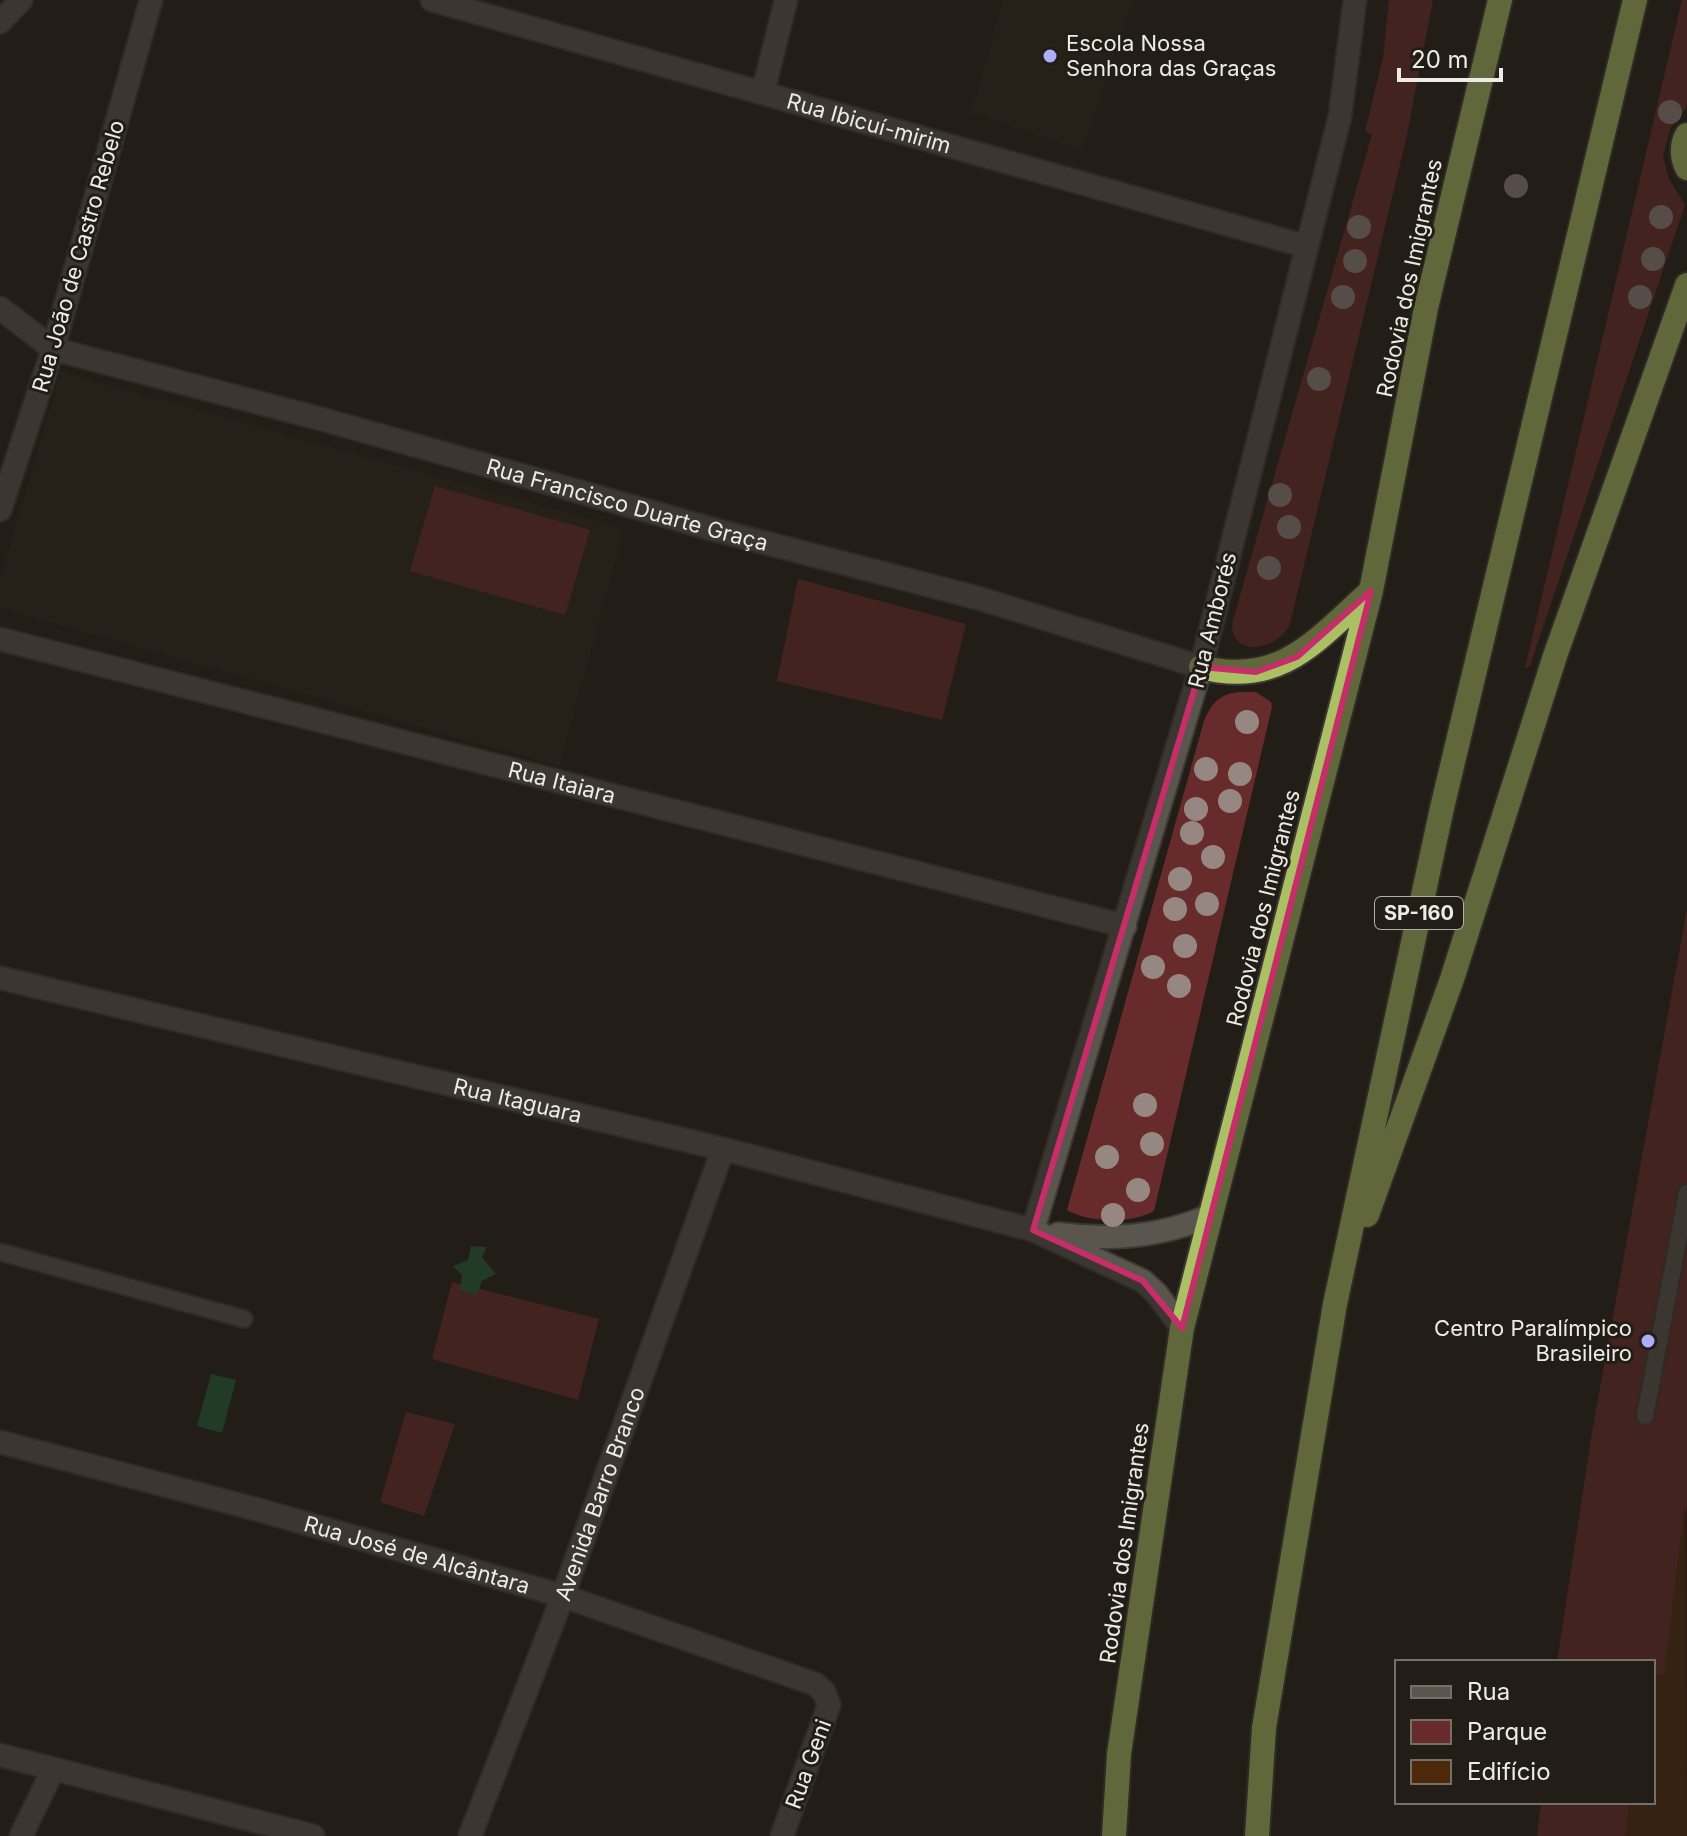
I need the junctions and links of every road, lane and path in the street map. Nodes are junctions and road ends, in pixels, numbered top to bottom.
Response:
1 (21, 0) edge
2 (151, 0) edge
3 (432, 0) edge
4 (786, 0) edge
5 (1355, 0) edge
6 (1500, 0) edge
7 (1635, 0) edge
8 (0, 22) edge
9 (763, 92) junction
10 (1687, 135) edge
11 (1687, 168) edge
12 (1305, 246) junction
13 (1687, 285) edge
14 (0, 308) edge
15 (53, 349) junction
16 (0, 510) edge
17 (1371, 591) junction
18 (0, 639) edge
19 (1201, 667) junction
20 (1125, 926) junction
21 (0, 978) edge
22 (723, 1149) junction
23 (1687, 1193) edge
24 (1211, 1215) junction
25 (1033, 1230) junction
26 (0, 1252) edge
27 (1335, 1304) junction
28 (244, 1319) dead end
29 (1182, 1328) junction
30 (1645, 1416) dead end
31 (0, 1442) edge
32 (563, 1596) junction
33 (824, 1692) joint
34 (0, 1755) edge
35 (53, 1770) junction
36 (21, 1836) edge
37 (313, 1836) edge
38 (470, 1836) edge
39 (782, 1836) edge
40 (1114, 1836) edge
41 (1257, 1836) edge

1 - 8 street
2 - 15 street, Rua João de Castro Rebelo
3 - 9 street, Rua Ibicuí-mirim
4 - 9 street
5 - 12 street, Rua Amborés
6 - 17 highway, Rodovia dos Imigrantes
7 - 27 highway, SP-160
9 - 12 street, Rua Ibicuí-mirim
10 - 11 highway
12 - 19 street, Rua Amborés
13 - 27 highway
14 - 15 street
15 - 16 street, Rua João de Castro Rebelo
15 - 19 street, Rua Francisco Duarte Graça
17 - 19 highway
17 - 24 highway, Rodovia dos Imigrantes
18 - 20 street, Rua Itaiara
19 - 20 street, Rua Amborés
20 - 25 street, Rua Amborés
21 - 22 street, Rua Itaguara
22 - 25 street, Rua Itaguara
22 - 32 street, Avenida Barro Branco
23 - 30 lane
24 - 25 street, Rua Itaguara
24 - 29 highway, Rodovia dos Imigrantes
25 - 29 street, Rua Itaguara
26 - 28 lane
27 - 41 highway, SP-160
29 - 40 highway, Rodovia dos Imigrantes
31 - 32 street, Rua José de Alcântara
32 - 33 street, Rua José de Alcântara
32 - 38 street, Avenida Barro Branco
33 - 39 street, Rua Geni
34 - 35 street
35 - 36 street
35 - 37 street

